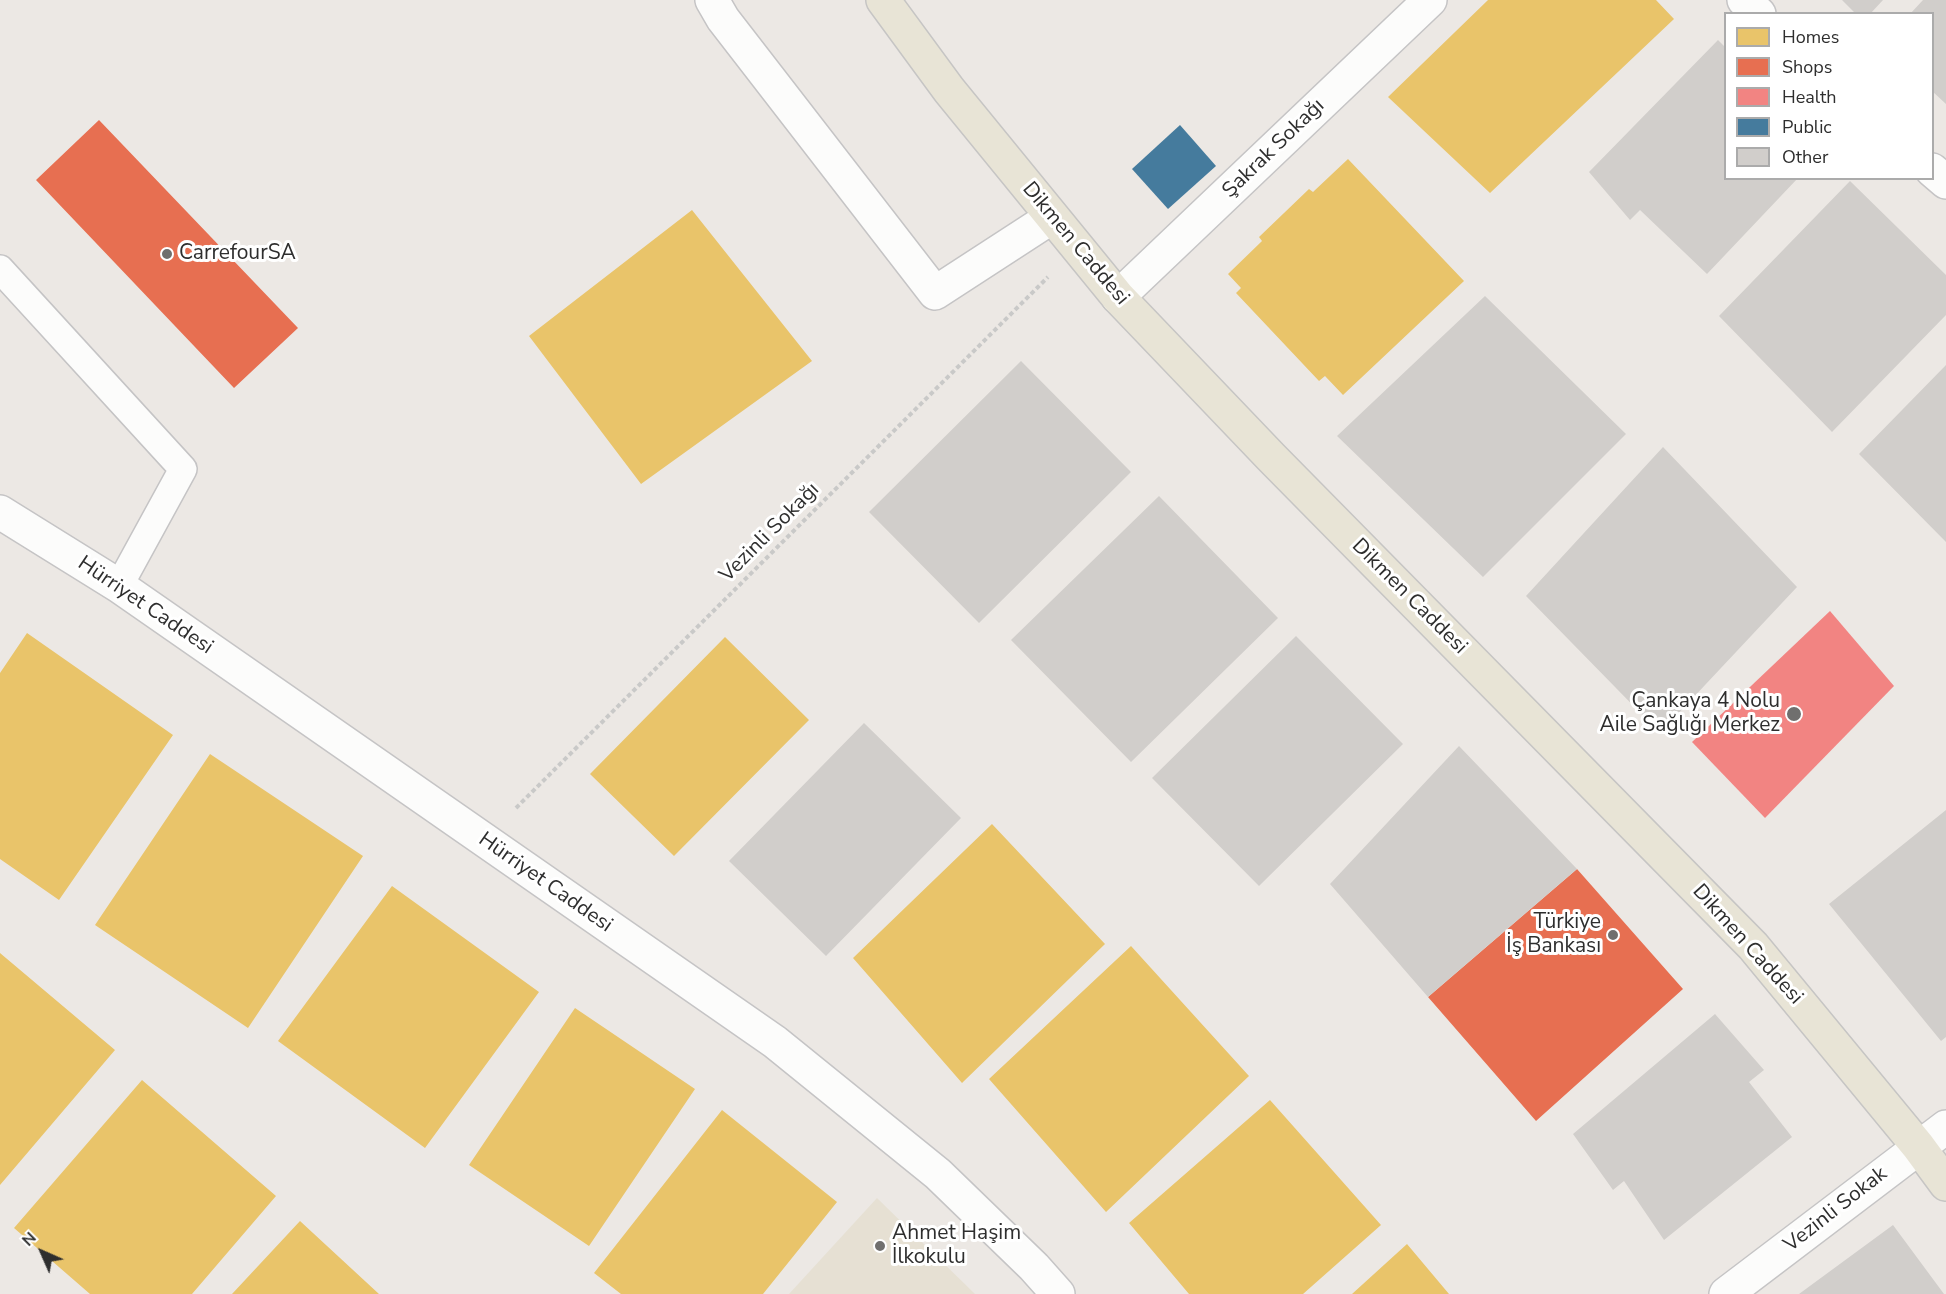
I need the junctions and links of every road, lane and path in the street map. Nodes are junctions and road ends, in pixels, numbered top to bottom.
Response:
1 (712, 0) edge
2 (883, 0) edge
3 (1430, 0) edge
4 (1744, 0) edge
5 (1756, 12) edge
6 (1934, 172) edge
7 (1946, 182) edge
8 (1053, 217) junction
9 (1078, 247) junction
10 (0, 269) edge
11 (1118, 297) junction
12 (0, 512) edge
13 (119, 586) junction
14 (483, 840) junction
15 (1946, 1127) edge
16 (1918, 1146) junction
17 (1946, 1184) edge
18 (1058, 1294) edge
19 (1726, 1294) edge

1 - 8 street
2 - 8 main road, Dikmen Caddesi
3 - 11 street, Şakrak Sokağı
4 - 5 street
6 - 7 street
8 - 9 main road, Dikmen Caddesi
9 - 11 main road, Dikmen Caddesi
9 - 14 path, Vezinli Sokağı
10 - 13 lane
11 - 16 main road, Dikmen Caddesi
12 - 13 street, Hürriyet Caddesi
13 - 14 street, Hürriyet Caddesi
14 - 18 street, Hürriyet Caddesi
15 - 16 street, Vezinli Sokak
16 - 17 main road, Dikmen Caddesi
16 - 19 street, Vezinli Sokak

